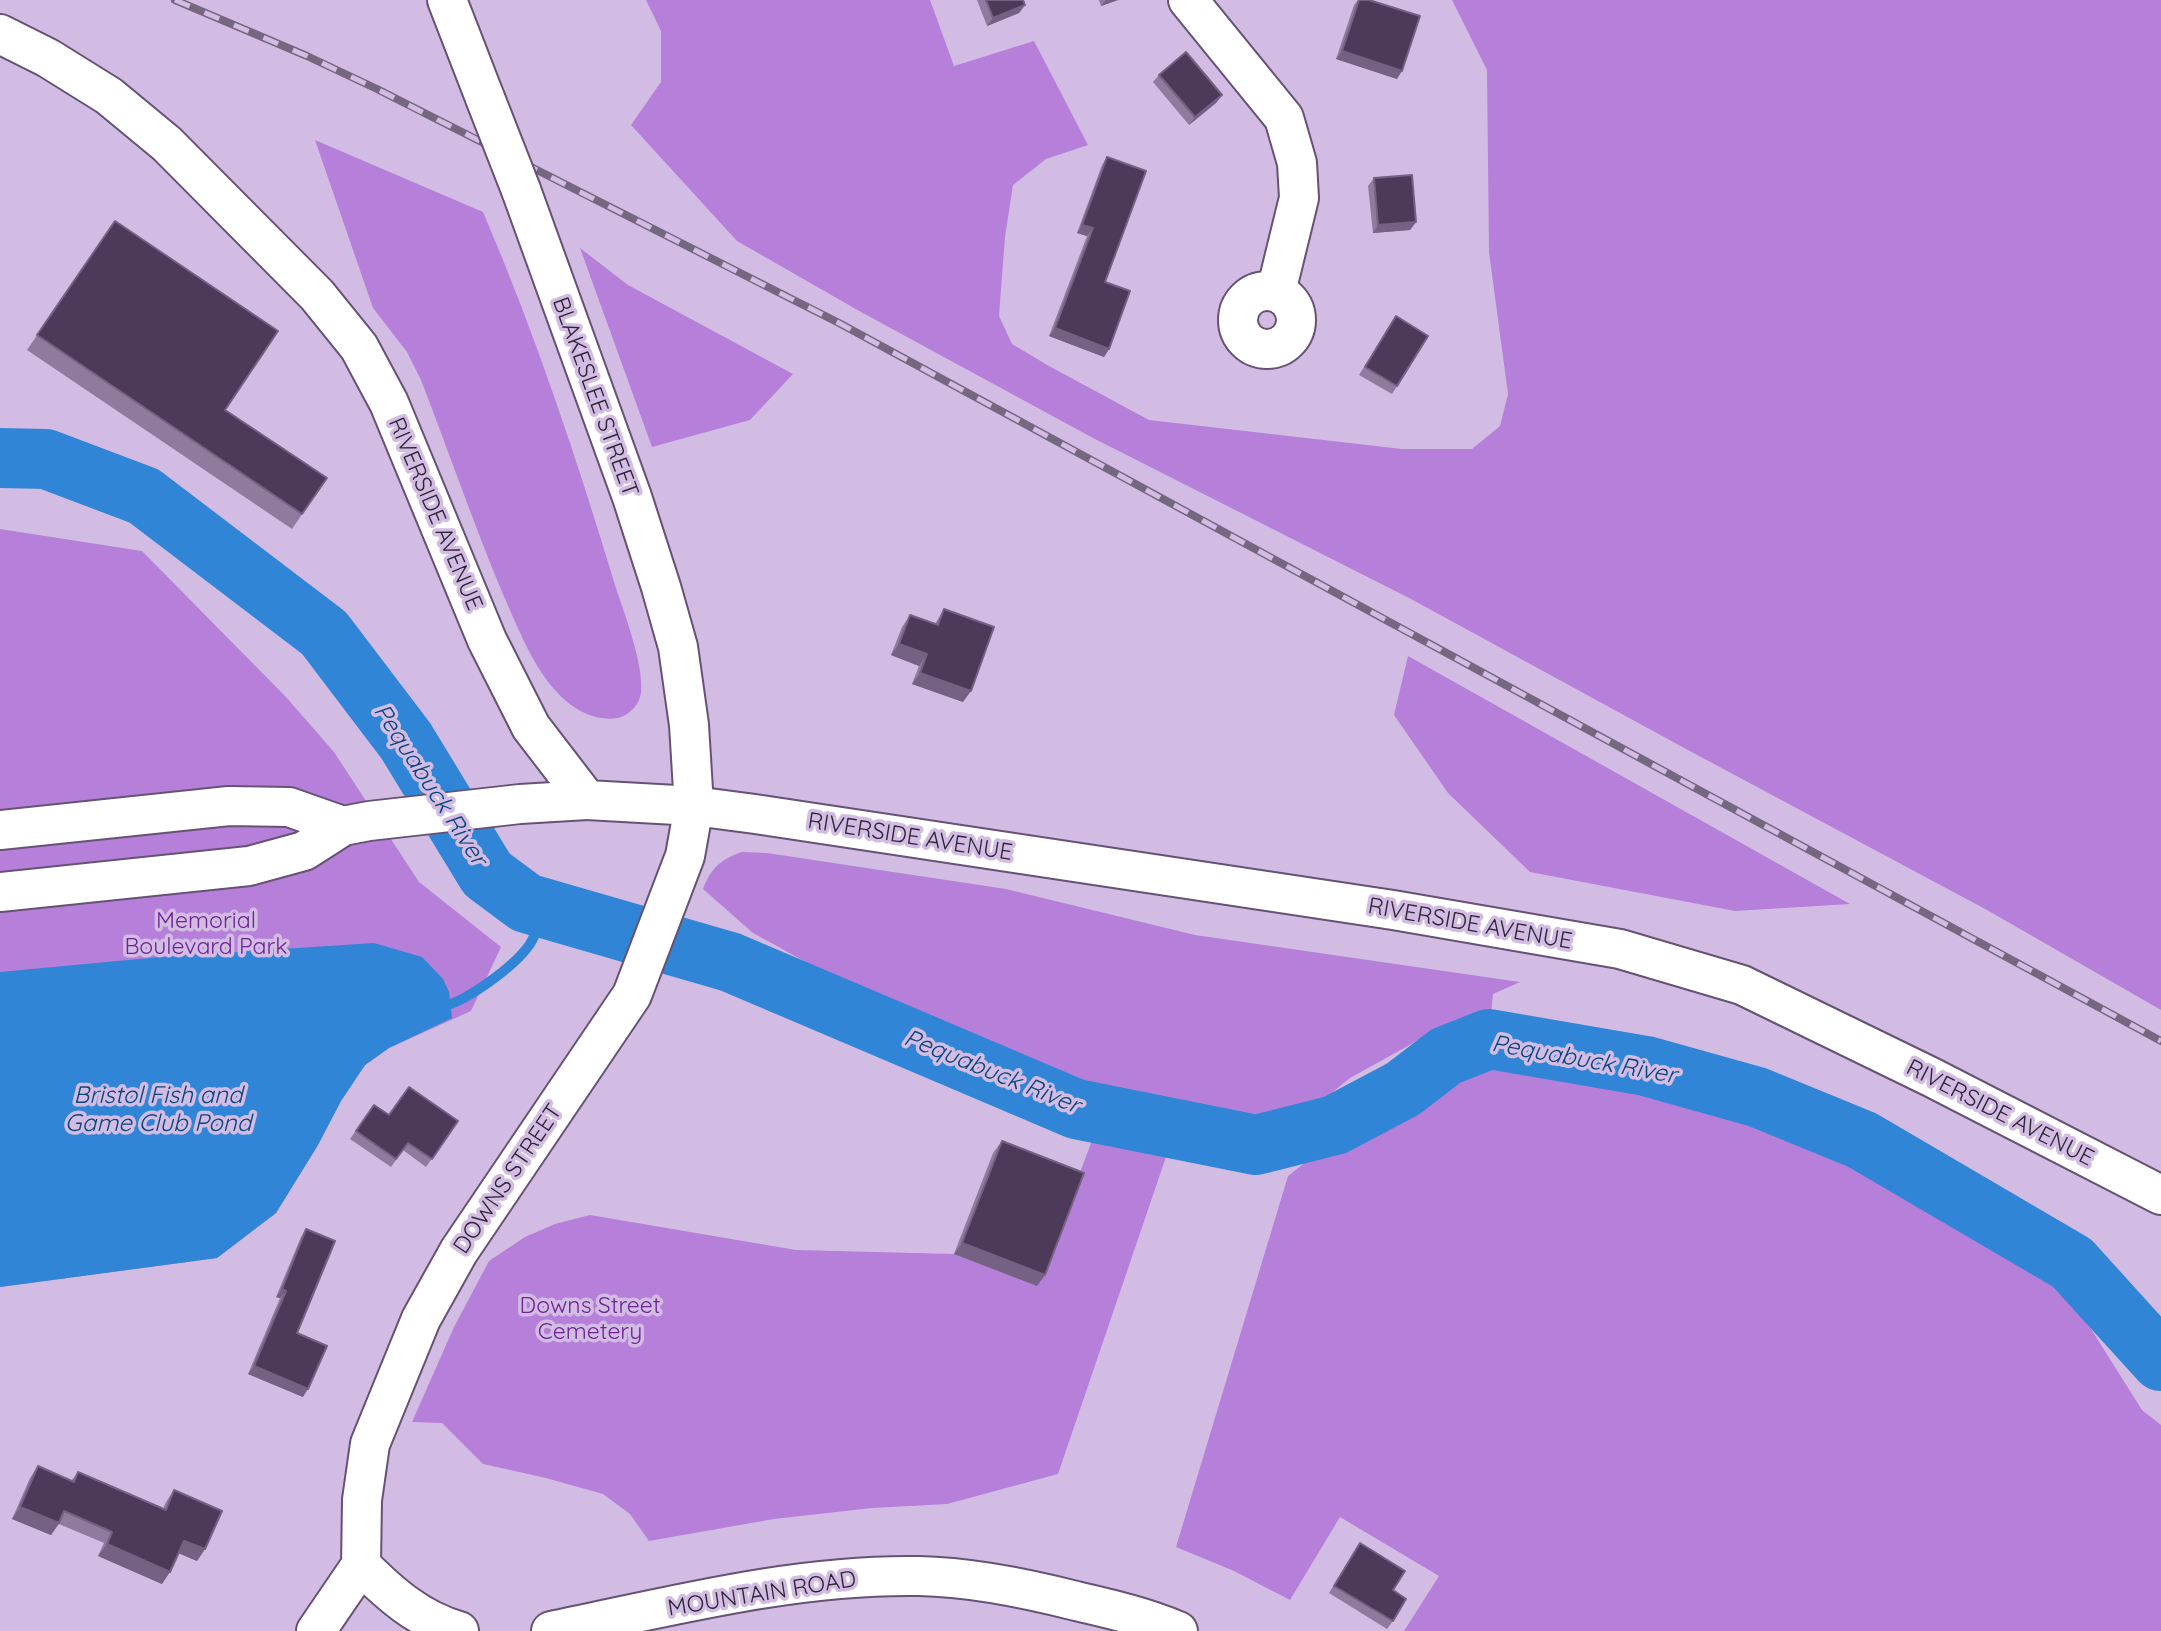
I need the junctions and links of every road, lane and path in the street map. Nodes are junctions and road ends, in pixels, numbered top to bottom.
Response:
1 (447, 0) edge
2 (1188, 0) edge
3 (0, 34) edge
4 (1276, 292) dead end
5 (587, 800) junction
6 (694, 806) junction
7 (356, 823) junction
8 (0, 830) edge
9 (0, 892) edge
10 (2161, 1195) edge
11 (361, 1565) junction
12 (316, 1631) edge
13 (459, 1631) edge
14 (551, 1631) edge
15 (1178, 1631) edge

1 - 6 main road, BLAKESLEE STREET, bridge
2 - 4 main road
3 - 5 main road, RIVERSIDE AVENUE
5 - 6 main road, RIVERSIDE AVENUE
5 - 7 main road
6 - 10 main road, RIVERSIDE AVENUE
6 - 11 main road, DOWNS STREET
7 - 8 main road
7 - 9 main road
11 - 12 main road
11 - 13 main road
14 - 15 main road, MOUNTAIN ROAD

